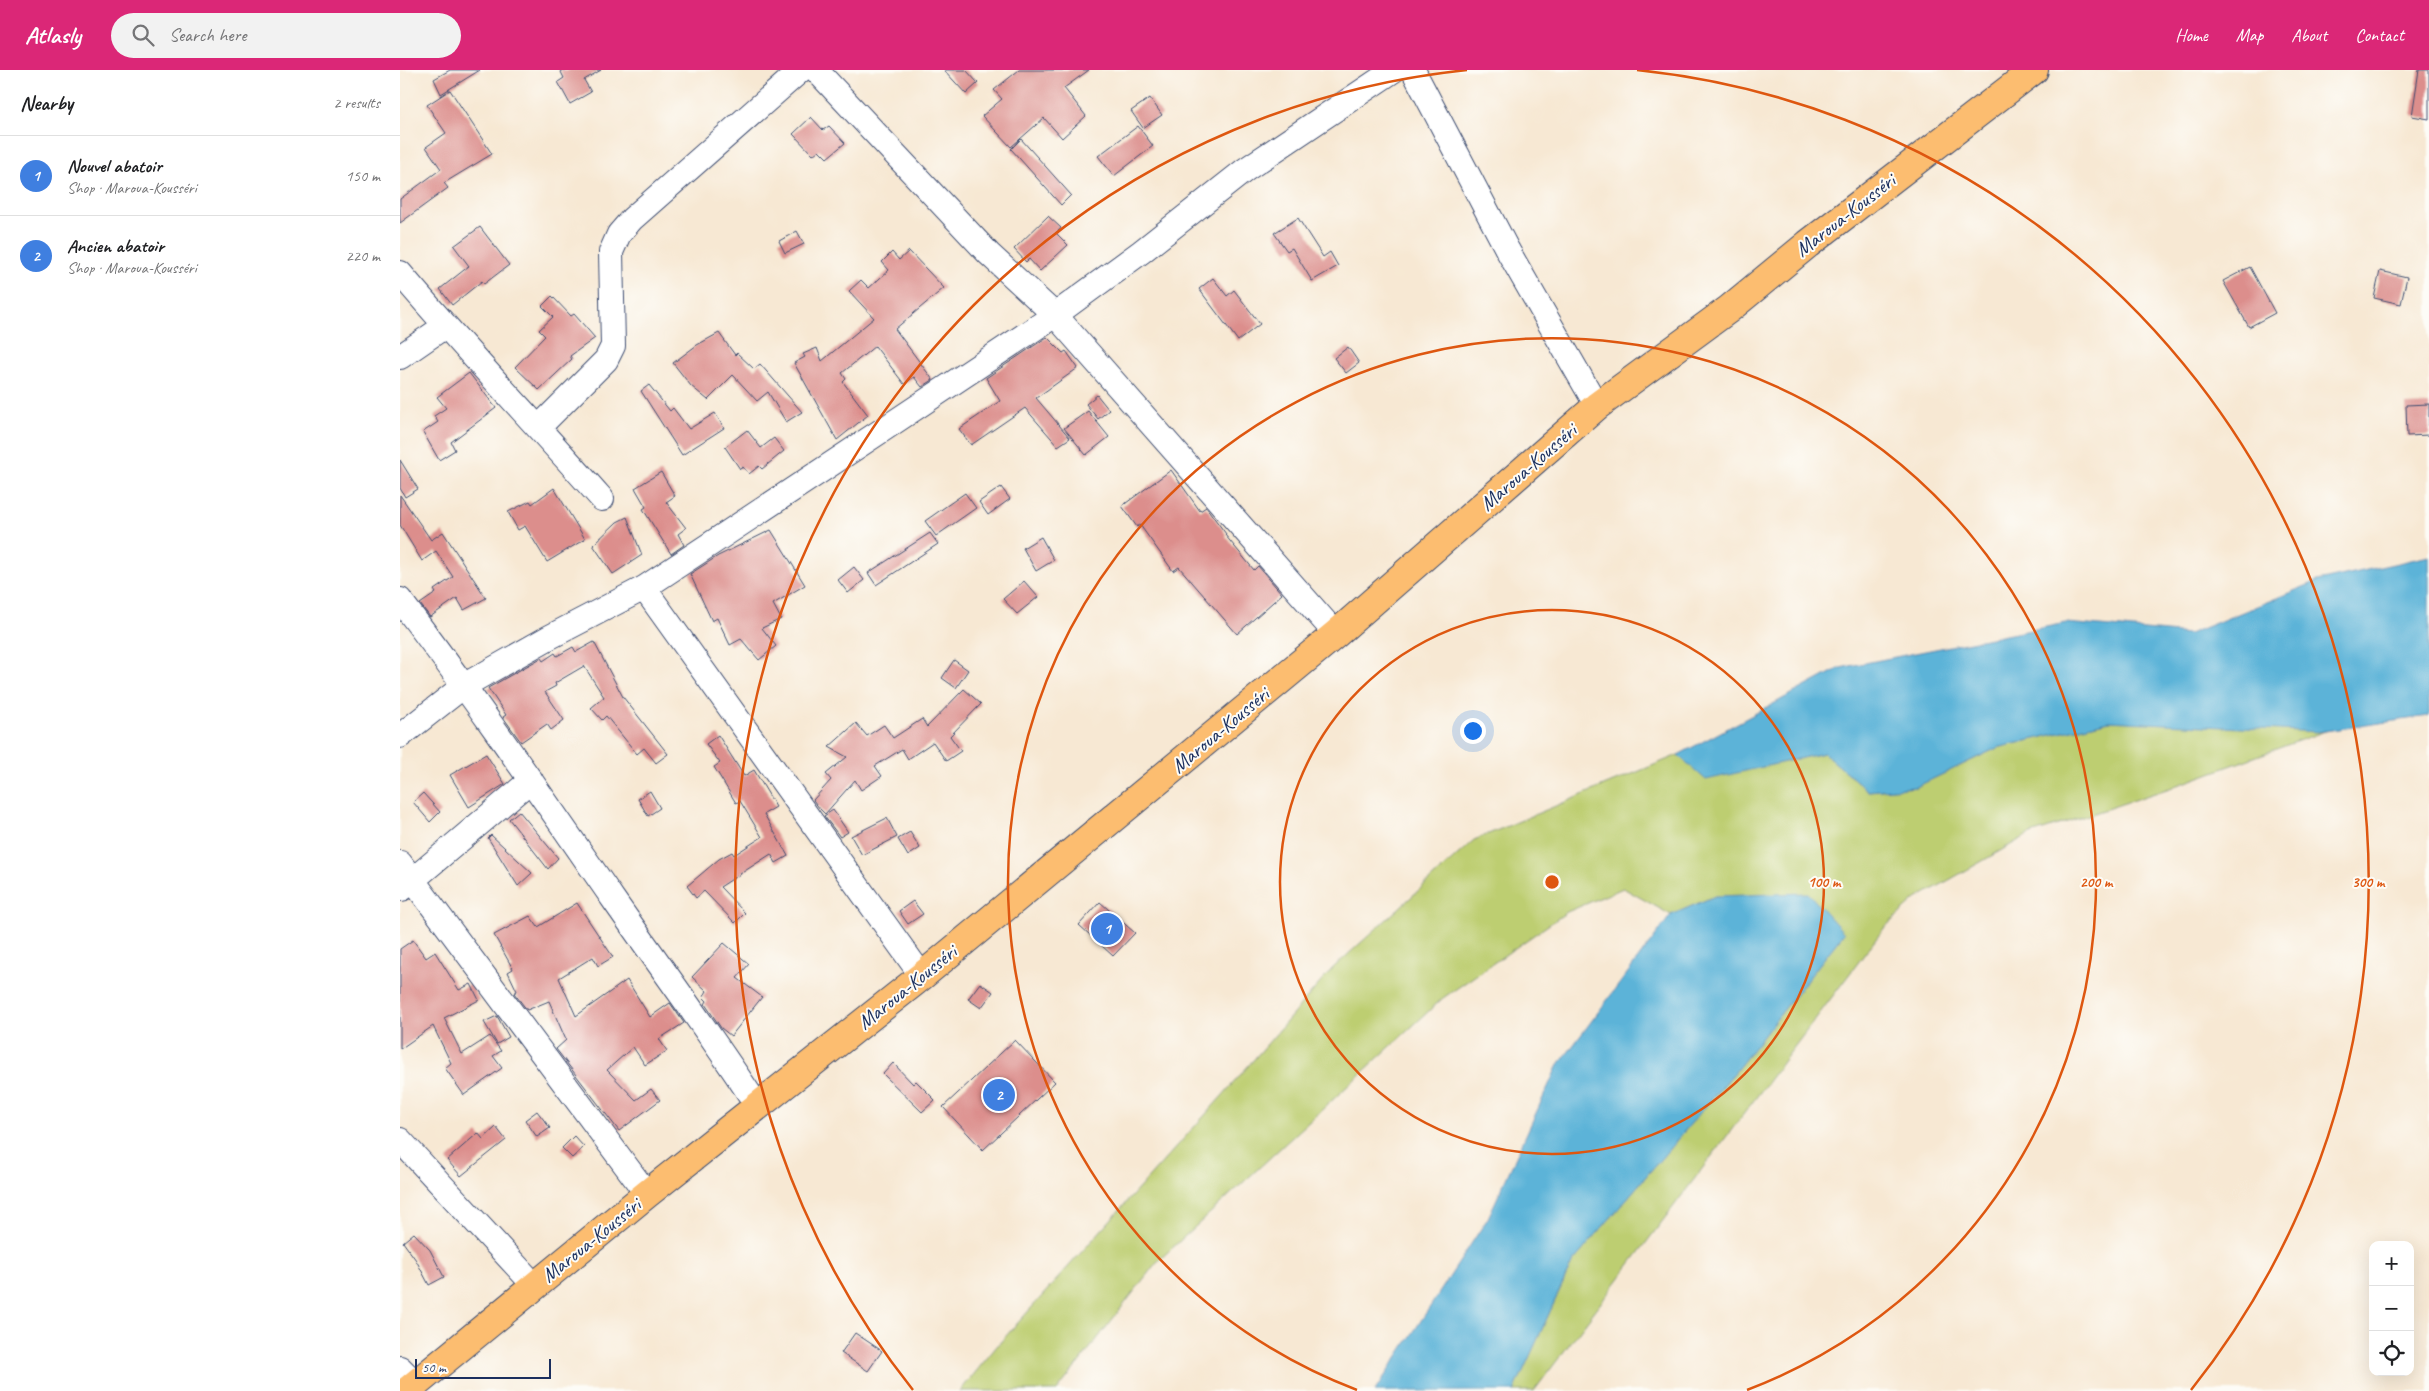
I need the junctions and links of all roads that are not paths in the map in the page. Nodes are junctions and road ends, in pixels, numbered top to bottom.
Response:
1 (801, 70) edge
2 (816, 70) edge
3 (1394, 70) edge
4 (1413, 70) edge
5 (2034, 70) edge
6 (400, 273) edge
7 (1054, 314) junction
8 (445, 326) junction
9 (400, 357) edge
10 (1597, 406) junction
11 (539, 427) junction
12 (602, 499) dead end
13 (644, 588) junction
14 (400, 600) edge
15 (1336, 634) junction
16 (465, 686) junction
17 (400, 736) edge
18 (530, 780) junction
19 (404, 878) edge
20 (922, 976) junction
21 (758, 1107) junction
22 (400, 1140) edge
23 (647, 1194) junction
24 (535, 1286) junction
25 (408, 1381) edge

1 - 11 street
2 - 7 street
3 - 7 street
4 - 10 street
5 - 10 highway, Maroua-Kousséri
6 - 8 street
7 - 13 street
7 - 15 street
8 - 9 street
8 - 11 street
10 - 15 highway, Maroua-Kousséri
11 - 12 street
13 - 16 street
13 - 20 street
14 - 16 street
15 - 20 highway, Maroua-Kousséri
16 - 17 street
16 - 18 street
18 - 19 street
18 - 21 street
19 - 23 street
20 - 21 highway, Maroua-Kousséri
21 - 23 highway, Maroua-Kousséri
22 - 24 street
23 - 24 highway, Maroua-Kousséri
24 - 25 highway, Maroua-Kousséri

